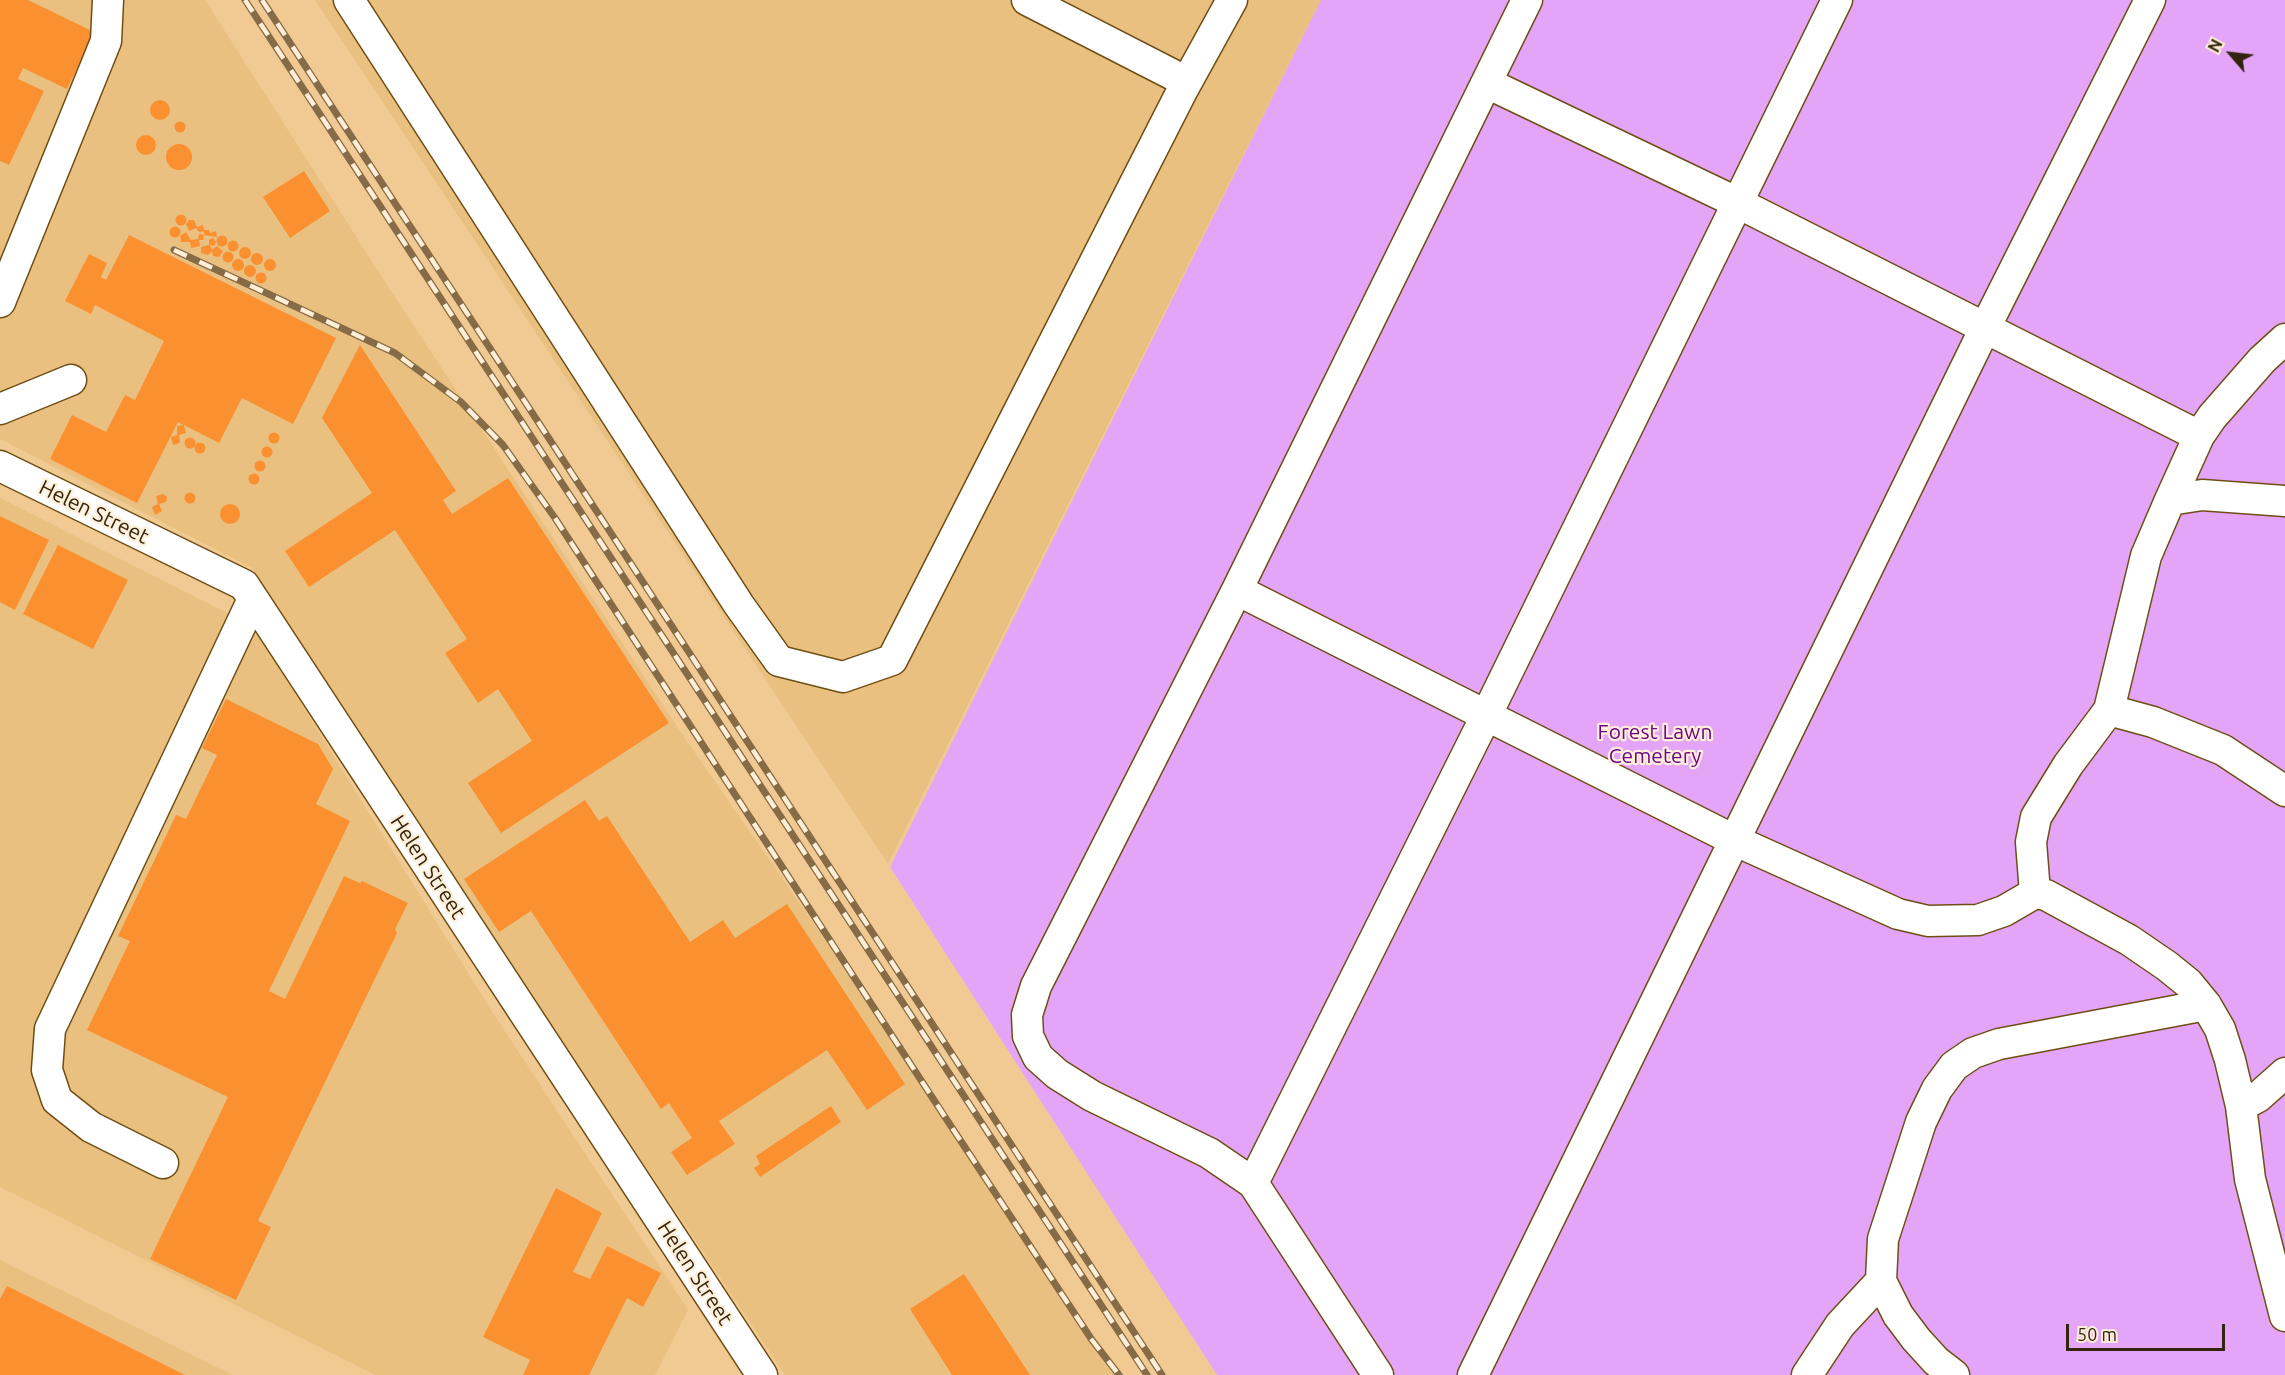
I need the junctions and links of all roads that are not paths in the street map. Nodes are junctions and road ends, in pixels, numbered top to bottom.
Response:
1 (108, 0) edge
2 (349, 0) edge
3 (1027, 0) edge
4 (1232, 0) edge
5 (1527, 0) edge
6 (1838, 0) edge
7 (2150, 0) edge
8 (1187, 82) junction
9 (1487, 83) junction
10 (1736, 202) junction
11 (0, 302) edge
12 (1986, 326) junction
13 (2285, 339) edge
14 (71, 380) dead end
15 (0, 409) edge
16 (2199, 436) junction
17 (0, 466) edge
18 (2170, 500) junction
19 (2285, 501) edge
20 (1237, 590) junction
21 (253, 600) junction
22 (2109, 710) junction
23 (1486, 716) junction
24 (2285, 791) edge
25 (1736, 841) junction
26 (2035, 893) junction
27 (2206, 1005) junction
28 (2285, 1073) edge
29 (2241, 1106) junction
30 (163, 1163) dead end
31 (1253, 1183) junction
32 (1881, 1281) junction
33 (2285, 1316) edge
34 (762, 1375) edge
35 (1378, 1375) edge
36 (1473, 1375) edge
37 (1806, 1375) edge
38 (1954, 1375) edge

1 - 11 street
2 - 8 street
3 - 8 street
4 - 8 street
5 - 9 street
6 - 10 street
7 - 12 street
9 - 10 street
9 - 20 street
10 - 12 street
10 - 23 street
12 - 16 street
12 - 25 street
13 - 16 street
14 - 15 street
16 - 18 street
17 - 21 street, Helen Street
18 - 19 street
18 - 22 street
20 - 23 street
20 - 31 street
21 - 30 street
21 - 34 street, Helen Street
22 - 24 street
22 - 26 street
23 - 25 street
23 - 31 street
25 - 26 street
25 - 36 street
26 - 27 street
27 - 29 street
27 - 32 street
28 - 29 street
29 - 33 street
31 - 35 street
32 - 37 street
32 - 38 street

